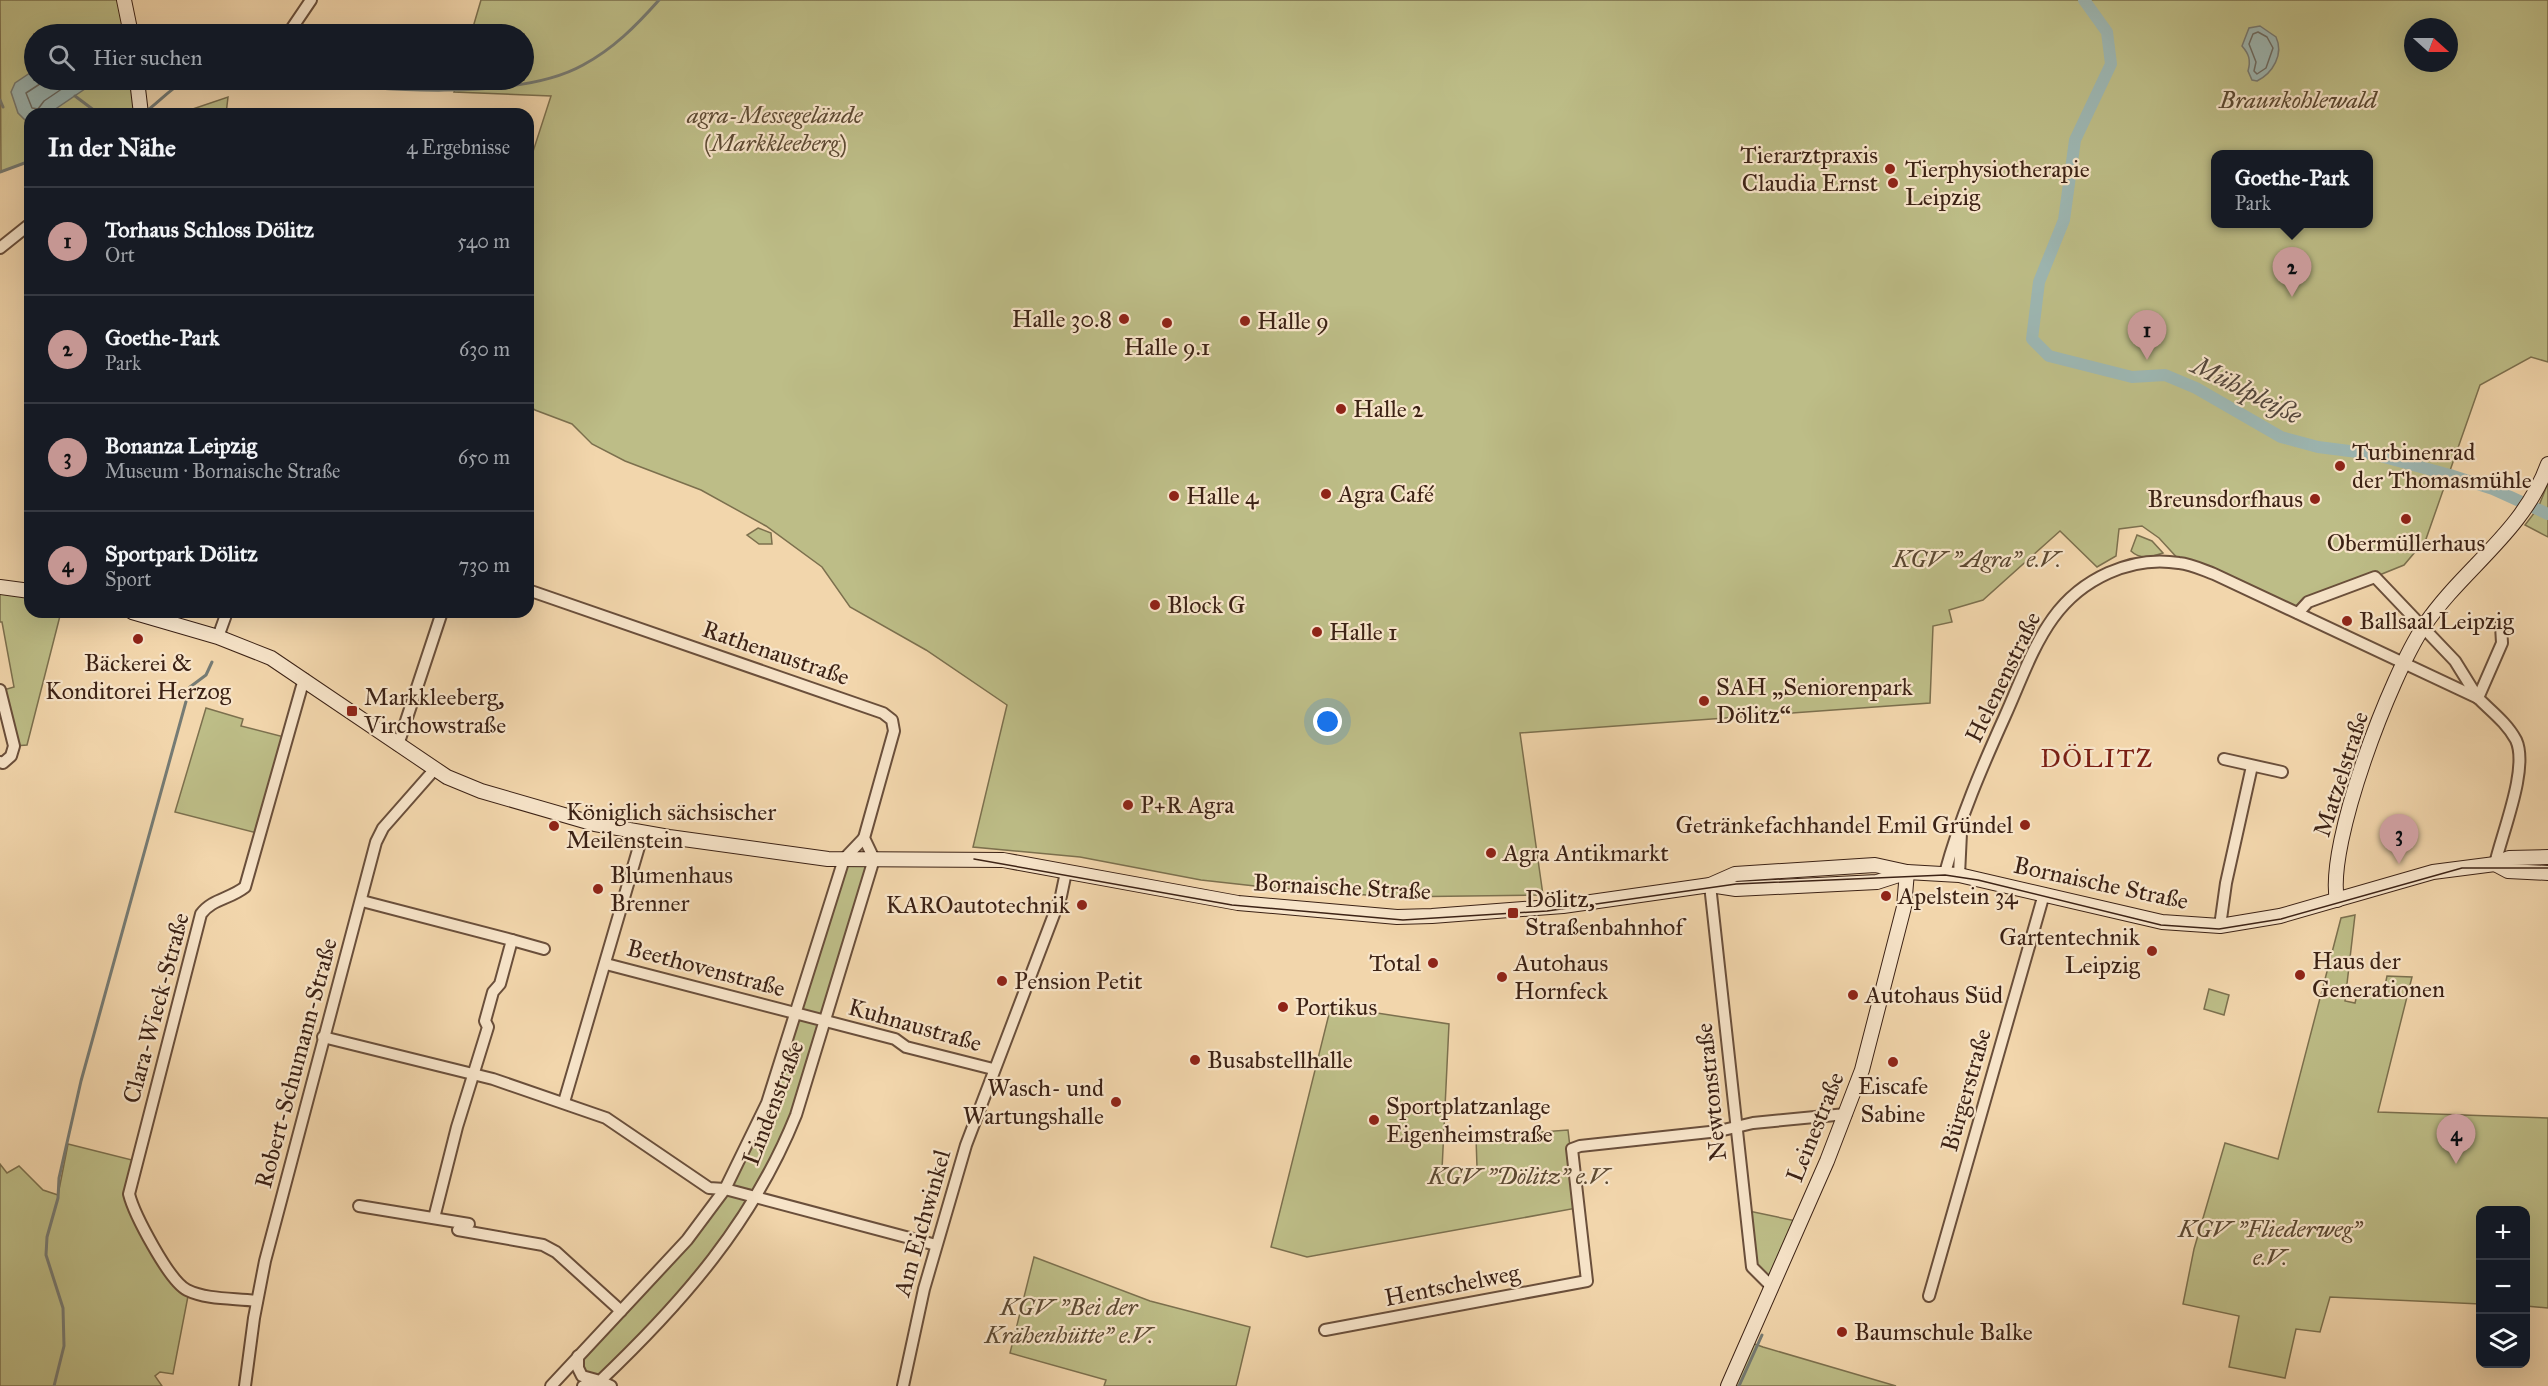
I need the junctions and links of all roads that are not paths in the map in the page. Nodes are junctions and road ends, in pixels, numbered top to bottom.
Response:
1 (124, 0) edge
2 (310, 0) edge
3 (129, 24) edge
4 (294, 24) edge
5 (138, 90) edge
6 (141, 108) edge
7 (24, 229) edge
8 (0, 248) edge
9 (2548, 464) edge
10 (0, 587) edge
11 (24, 590) edge
12 (534, 592) edge
13 (2298, 613) junction
14 (153, 618) edge
15 (225, 618) edge
16 (440, 618) edge
17 (2424, 626) junction
18 (2501, 626) dead end
19 (218, 637) junction
20 (2403, 664) junction
21 (304, 679) junction
22 (0, 690) edge
23 (2478, 698) junction
24 (398, 745) junction
25 (2224, 759) dead end
26 (0, 762) edge
27 (2252, 766) junction
28 (434, 770) junction
29 (2282, 772) dead end
30 (643, 833) junction
31 (864, 838) junction
32 (2548, 857) edge
33 (844, 859) junction
34 (874, 859) junction
35 (2495, 864) junction
36 (1066, 872) junction
37 (1907, 872) junction
38 (2548, 873) edge
39 (1952, 874) junction
40 (1710, 885) junction
41 (2044, 894) junction
42 (2337, 900) junction
43 (362, 901) junction
44 (2220, 926) junction
45 (512, 940) junction
46 (544, 950) dead end
47 (606, 964) junction
48 (796, 1013) junction
49 (826, 1021) junction
50 (323, 1037) junction
51 (993, 1070) junction
52 (475, 1075) junction
53 (564, 1102) junction
54 (1846, 1114) junction
55 (1736, 1127) junction
56 (725, 1189) junction
57 (757, 1197) junction
58 (359, 1206) dead end
59 (434, 1218) junction
60 (469, 1224) dead end
61 (458, 1230) dead end
62 (936, 1245) junction
63 (1771, 1286) junction
64 (1929, 1296) dead end
65 (257, 1301) junction
66 (621, 1311) junction
67 (1325, 1330) dead end
68 (578, 1356) junction
69 (600, 1381) junction
70 (245, 1386) edge
71 (551, 1386) edge
72 (583, 1386) edge
73 (611, 1386) edge
74 (903, 1386) edge
75 (1728, 1386) edge

1 - 3 main road
2 - 4 street
5 - 6 main road
7 - 8 street
9 - 17 main road, Matzelstraße
10 - 11 main road
12 - 31 street, Rathenaustraße
13 - 17 street
13 - 20 street
13 - 39 street, Helenenstraße
14 - 19 main road, Bornaische Straße
15 - 19 street
16 - 24 street
17 - 20 main road, Matzelstraße
17 - 23 street
18 - 23 street
19 - 21 main road, Bornaische Straße
20 - 23 street
20 - 42 main road, Matzelstraße
21 - 24 main road, Bornaische Straße
21 - 65 street, Clara-Wieck-Straße
22 - 26 street
23 - 35 street
24 - 28 main road, Bornaische Straße
25 - 27 street
27 - 29 street
27 - 44 street
28 - 30 main road, Bornaische Straße
28 - 43 street, Robert-Schumann-Straße
30 - 33 main road, Bornaische Straße
30 - 47 street
31 - 33 street, Rathenaustraße
31 - 34 street
32 - 35 main road, Bornaische Straße
33 - 34 main road, Bornaische Straße
33 - 48 street, Lindenstraße
34 - 36 main road, Bornaische Straße
34 - 49 street, Lindenstraße
35 - 38 main road, Bornaische Straße
35 - 42 main road, Bornaische Straße
36 - 40 main road, Bornaische Straße
36 - 51 street, Am Eichwinkel
37 - 39 main road, Bornaische Straße
37 - 40 main road, Bornaische Straße
37 - 54 main road, Leinestraße
39 - 41 main road, Bornaische Straße
40 - 55 street, Newtonstraße
41 - 44 main road, Bornaische Straße
41 - 64 street, Bürgerstraße
42 - 44 main road, Bornaische Straße
43 - 45 street
43 - 50 street, Robert-Schumann-Straße
45 - 46 street
45 - 52 street
47 - 48 street, Beethovenstraße
47 - 53 street
48 - 49 street, Beethovenstraße
48 - 56 street, Lindenstraße
49 - 51 street, Kuhnaustraße
49 - 57 street, Lindenstraße
50 - 52 street
50 - 65 street, Robert-Schumann-Straße
51 - 62 street, Am Eichwinkel
52 - 53 street
52 - 59 street
53 - 56 street
54 - 55 street
54 - 63 main road, Leinestraße
55 - 63 street, Newtonstraße
55 - 67 street, Hentschelweg
56 - 57 street
56 - 66 street, Lindenstraße
57 - 62 street
57 - 69 street, Lindenstraße
58 - 59 street
59 - 60 street
61 - 66 street
62 - 74 street, Am Eichwinkel
63 - 75 main road, Leinestraße
65 - 70 street, Robert-Schumann-Straße
66 - 68 street, Lindenstraße
68 - 69 street
68 - 71 street, Lindenstraße
69 - 72 street
69 - 73 street

